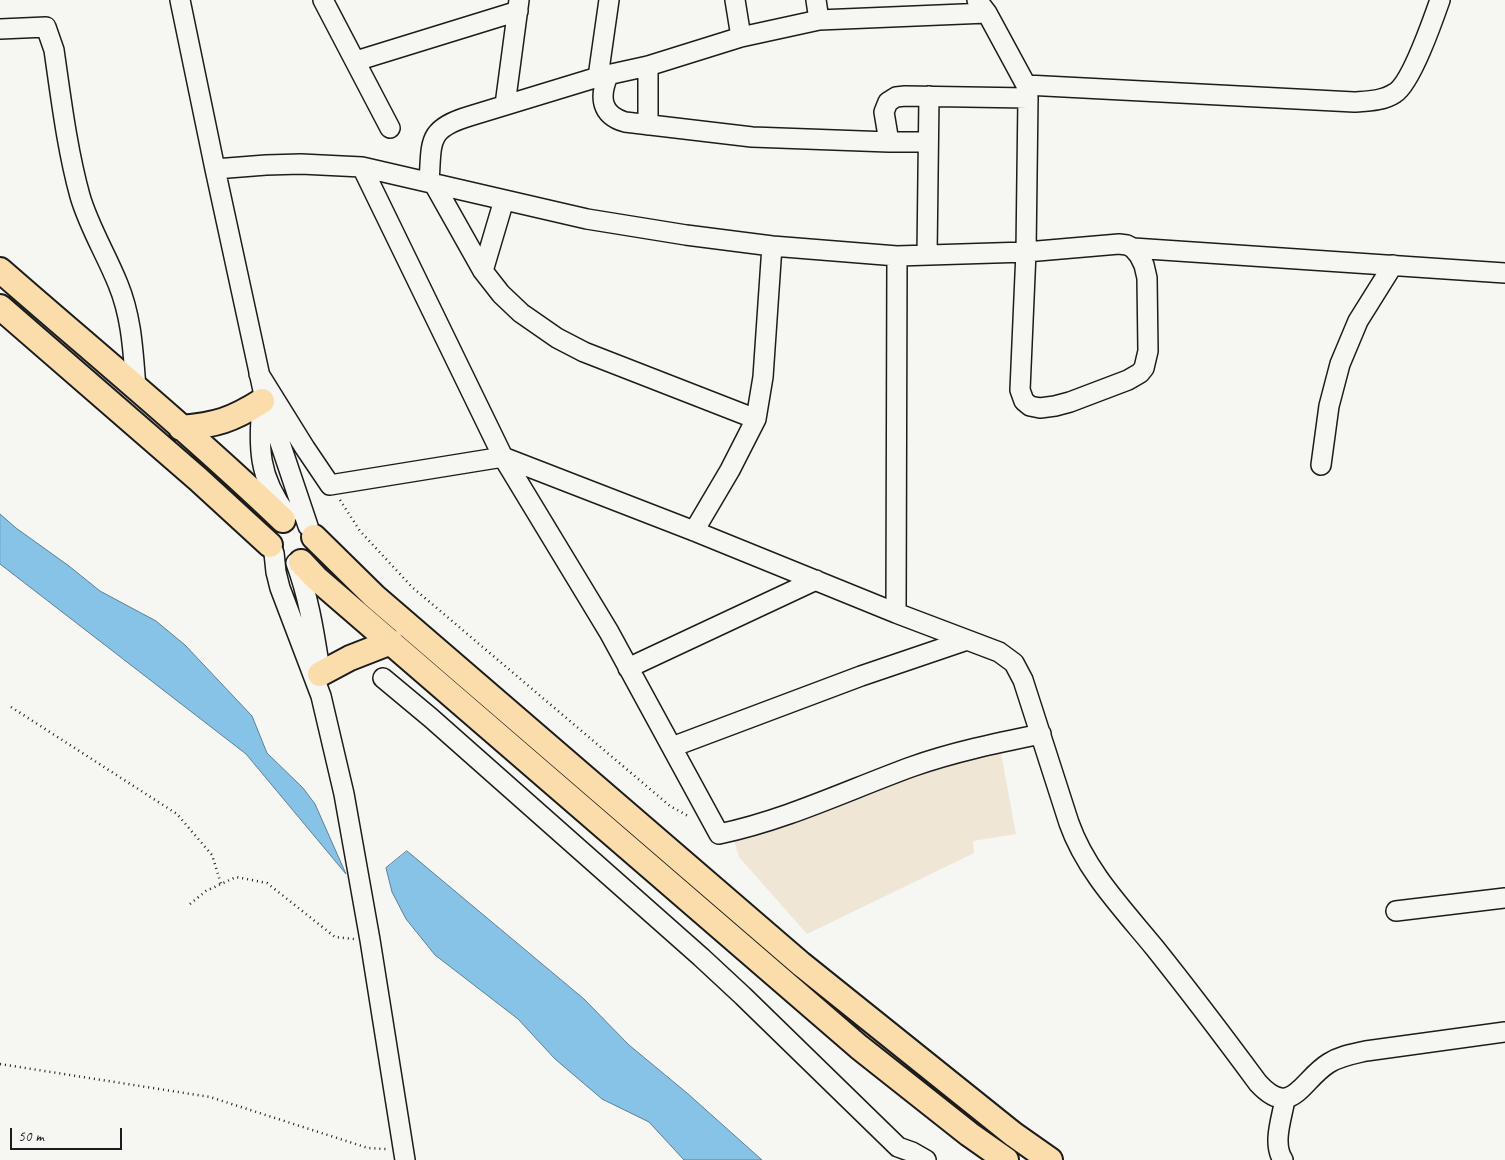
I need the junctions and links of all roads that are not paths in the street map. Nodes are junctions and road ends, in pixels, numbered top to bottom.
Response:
1 (180, 0) edge
2 (323, 0) edge
3 (610, 0) edge
4 (734, 0) edge
5 (816, 0) edge
6 (1440, 0) edge
7 (519, 5) edge
8 (982, 6) edge
9 (902, 9) edge
10 (819, 20) junction
11 (0, 29) edge
12 (741, 38) junction
13 (356, 60) junction
14 (648, 66) junction
15 (603, 76) junction
16 (1027, 92) junction
17 (929, 96) junction
18 (505, 105) junction
19 (648, 125) junction
20 (390, 128) dead end
21 (889, 142) junction
22 (928, 142) junction
23 (362, 167) junction
24 (214, 169) junction
25 (432, 183) junction
26 (504, 200) junction
27 (772, 246) junction
28 (1133, 248) junction
29 (1026, 252) junction
30 (927, 255) junction
31 (897, 256) junction
32 (1393, 266) junction
33 (0, 270) edge
34 (483, 271) junction
35 (1505, 273) edge
36 (0, 307) edge
37 (259, 374) junction
38 (136, 388) junction
39 (263, 398) junction
40 (756, 418) junction
41 (181, 428) junction
42 (503, 457) junction
43 (1321, 465) dead end
44 (298, 525) junction
45 (694, 531) junction
46 (272, 549) junction
47 (298, 563) junction
48 (816, 580) junction
49 (896, 613) junction
50 (966, 640) junction
51 (391, 642) junction
52 (628, 668) junction
53 (383, 678) dead end
54 (320, 685) junction
55 (1041, 734) junction
56 (672, 747) junction
57 (1505, 898) edge
58 (1396, 911) dead end
59 (1505, 1032) edge
60 (1285, 1099) junction
61 (404, 1154) edge
62 (902, 1154) edge
63 (926, 1160) edge
64 (1006, 1160) edge
65 (1050, 1160) edge
66 (1283, 1160) edge

1 - 24 street
2 - 13 street
3 - 15 street
4 - 12 street
5 - 10 street
6 - 16 street
7 - 13 street
7 - 18 street
8 - 9 street
8 - 16 street
9 - 10 street
10 - 12 street
11 - 38 street
12 - 14 street
13 - 20 street
14 - 15 street
14 - 19 street
15 - 18 street
15 - 19 street
16 - 17 street
16 - 29 street
17 - 21 street
17 - 22 street
18 - 25 street
19 - 21 street
21 - 22 street
22 - 30 street
23 - 24 street
23 - 25 street
23 - 42 street
24 - 37 street
25 - 26 street
25 - 34 street
26 - 27 street
26 - 34 street
27 - 31 street
27 - 40 street
28 - 29 street
28 - 29 street
28 - 32 street
29 - 30 street
30 - 31 street
31 - 49 street
32 - 35 street
32 - 43 street
33 - 38 main road
34 - 40 street
36 - 46 main road
37 - 39 street
37 - 42 street
38 - 41 main road
39 - 41 main road
39 - 44 street
40 - 45 street
41 - 44 main road
42 - 45 street
42 - 52 street
44 - 46 main road
44 - 47 main road
44 - 65 main road
45 - 48 street
46 - 47 main road
46 - 54 street
47 - 51 main road
47 - 54 street
48 - 49 street
48 - 52 street
49 - 50 street
50 - 55 street
50 - 56 street
51 - 54 main road
51 - 64 main road
52 - 56 street
53 - 62 street
54 - 61 street
55 - 56 street
55 - 60 street
57 - 58 street
59 - 60 street
60 - 66 street
62 - 63 street

